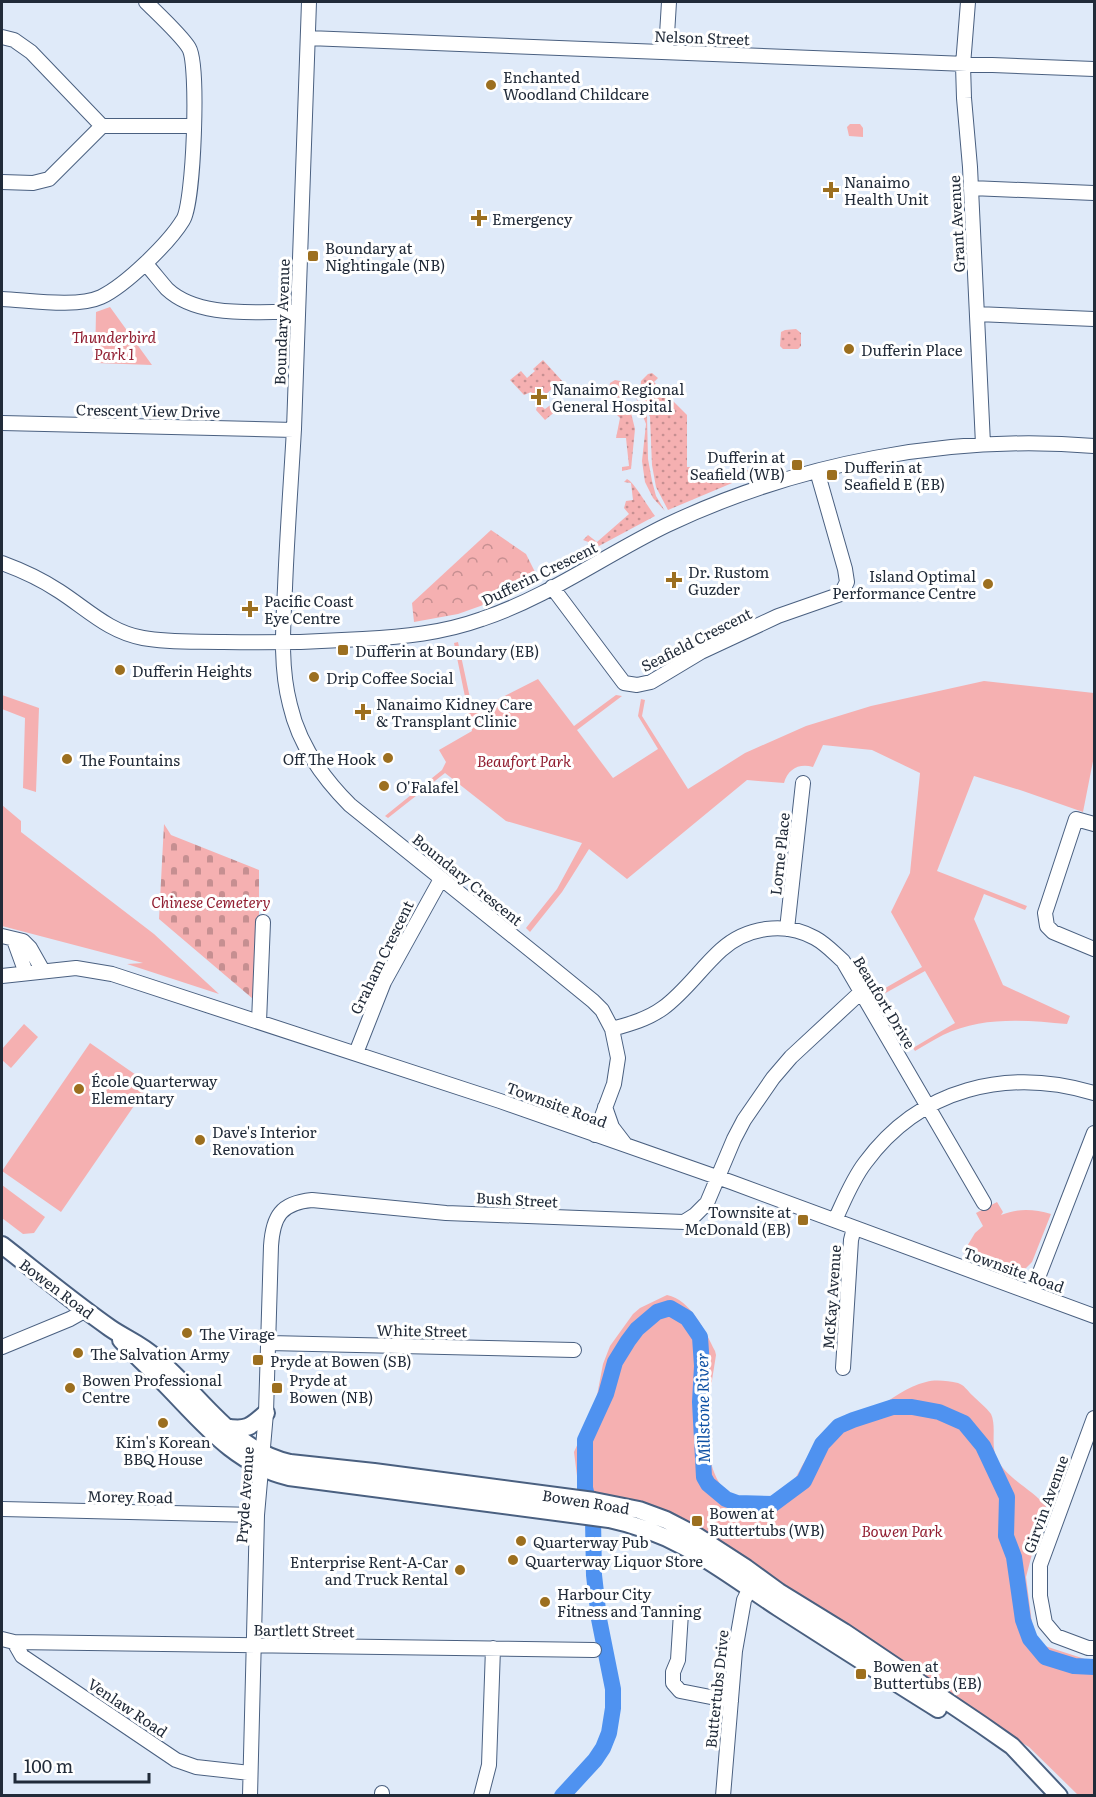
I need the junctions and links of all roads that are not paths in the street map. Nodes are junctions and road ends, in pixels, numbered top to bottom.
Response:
1 (146, 2) edge
2 (309, 2) edge
3 (669, 2) edge
4 (968, 2) edge
5 (2, 37) edge
6 (308, 38) junction
7 (666, 51) junction
8 (963, 65) junction
9 (1095, 69) edge
10 (102, 126) junction
11 (194, 126) junction
12 (2, 182) edge
13 (971, 188) junction
14 (1095, 193) edge
15 (146, 264) junction
16 (2, 299) edge
17 (298, 312) junction
18 (977, 314) junction
19 (1095, 319) edge
20 (2, 423) edge
21 (294, 430) junction
22 (983, 444) junction
23 (1095, 446) edge
24 (817, 471) junction
25 (2, 563) edge
26 (552, 587) junction
27 (283, 643) junction
28 (803, 783) dead end
29 (1095, 824) edge
30 (441, 879) junction
31 (263, 922) dead end
32 (787, 929) junction
33 (8, 938) edge
34 (1095, 949) edge
35 (43, 971) junction
36 (26, 973) junction
37 (2, 976) edge
38 (861, 992) junction
39 (259, 1022) junction
40 (612, 1029) junction
41 (356, 1053) junction
42 (1095, 1093) edge
43 (605, 1107) junction
44 (927, 1107) junction
45 (1095, 1133) edge
46 (595, 1135) junction
47 (627, 1146) junction
48 (717, 1177) junction
49 (984, 1203) dead end
50 (291, 1204) joint
51 (835, 1220) junction
52 (854, 1228) junction
53 (2, 1245) edge
54 (1032, 1293) junction
55 (86, 1310) junction
56 (1095, 1316) edge
57 (113, 1330) junction
58 (269, 1343) junction
59 (2, 1347) edge
60 (574, 1350) dead end
61 (843, 1368) dead end
62 (266, 1413) junction
63 (1095, 1418) edge
64 (225, 1427) junction
65 (261, 1460) junction
66 (2, 1509) edge
67 (595, 1509) junction
68 (257, 1515) junction
69 (750, 1588) junction
70 (681, 1612) dead end
71 (8, 1641) edge
72 (254, 1646) junction
73 (493, 1648) junction
74 (1095, 1648) edge
75 (594, 1650) dead end
76 (731, 1701) junction
77 (1030, 1766) junction
78 (250, 1773) junction
79 (250, 1796) edge
80 (481, 1796) edge
81 (723, 1796) edge
82 (1059, 1796) edge

1 - 11 street
2 - 6 street, Boundary Avenue
3 - 7 street
4 - 8 street, Grant Avenue
5 - 10 street
6 - 7 street, Nelson Street
6 - 17 street, Boundary Avenue
7 - 8 street, Nelson Street
8 - 9 street, Nelson Street
8 - 13 street, Grant Avenue
10 - 11 street
10 - 12 street
11 - 15 street
13 - 14 street
13 - 18 street, Grant Avenue
15 - 16 street
15 - 17 street
17 - 21 street, Boundary Avenue
18 - 19 street
18 - 22 street, Grant Avenue
20 - 21 street, Crescent View Drive
21 - 27 street, Boundary Avenue
22 - 23 street, Dufferin Crescent
22 - 24 street, Dufferin Crescent
24 - 26 street, Dufferin Crescent
24 - 26 street, Seafield Crescent
25 - 27 street, Dufferin Crescent
26 - 27 street, Dufferin Crescent
27 - 30 street, Boundary Crescent
28 - 32 street, Lorne Place
29 - 34 street
30 - 40 street, Boundary Crescent
30 - 41 street, Graham Crescent
31 - 39 street
32 - 38 street, Beaufort Drive
32 - 40 street, Beaufort Drive
33 - 35 street
33 - 36 street
35 - 36 street, Townsite Road
35 - 39 street, Townsite Road
36 - 37 street, Townsite Road
38 - 44 street, Beaufort Drive
38 - 48 street, Bush Street
39 - 41 street, Townsite Road
40 - 43 street, Boundary Crescent
41 - 46 street, Townsite Road
42 - 44 street
43 - 46 street, Boundary Crescent
43 - 47 street
44 - 49 street, Beaufort Drive
44 - 51 street
45 - 54 street
46 - 47 street, Townsite Road
47 - 48 street, Townsite Road
48 - 50 street, Bush Street
48 - 51 street, Townsite Road
50 - 58 street, Pryde Avenue
51 - 52 street, Townsite Road
52 - 54 street, Townsite Road
52 - 61 street, McKay Avenue
53 - 55 main road, Bowen Road
54 - 56 street, Townsite Road
55 - 57 main road, Bowen Road
55 - 59 street
57 - 64 main road, Bowen Road
57 - 65 main road, Bowen Road
58 - 60 street, White Street
58 - 62 street, Pryde Avenue
62 - 64 main road
62 - 65 street, Pryde Avenue
63 - 74 street, Girvin Avenue
64 - 65 main road, Bowen Road
65 - 67 main road, Bowen Road
65 - 68 street, Pryde Avenue
66 - 68 street, Morey Road
67 - 69 main road, Bowen Road
67 - 77 main road, Bowen Road
68 - 72 street, Pryde Avenue
69 - 76 street, Buttertubs Drive
69 - 77 main road, Bowen Road
70 - 76 street
71 - 72 street, Bartlett Street
71 - 78 street, Venlaw Road
72 - 73 street, Bartlett Street
72 - 78 street, Pryde Avenue
73 - 75 street, Bartlett Street
73 - 80 street
76 - 81 street, Buttertubs Drive
77 - 82 main road, Bowen Road
78 - 79 street, Pryde Avenue

